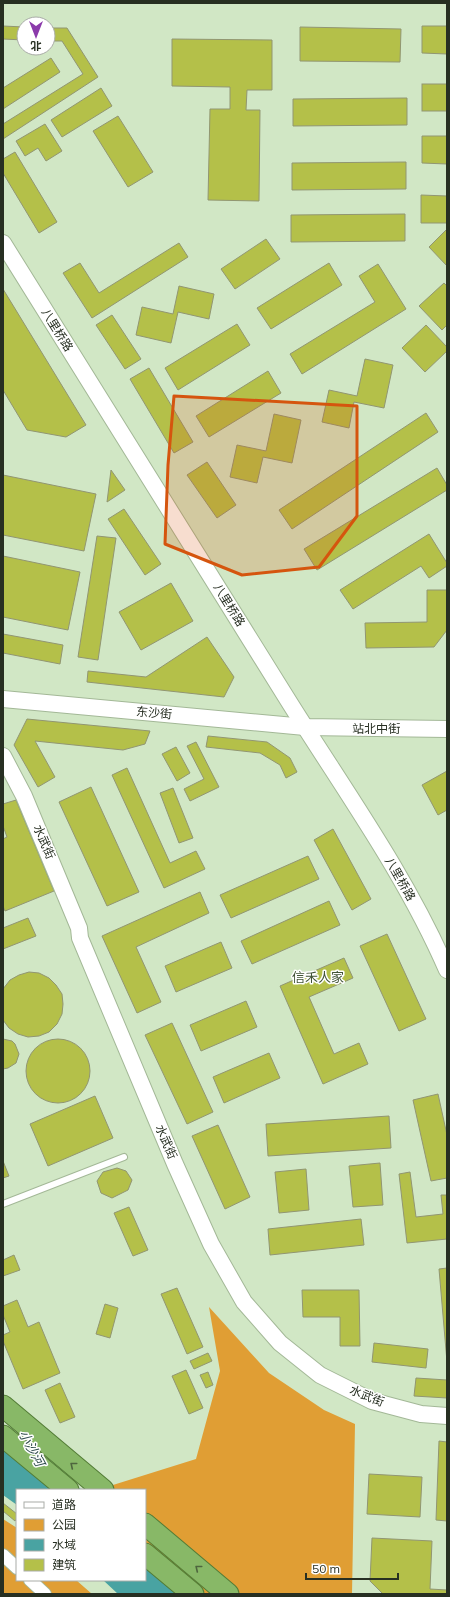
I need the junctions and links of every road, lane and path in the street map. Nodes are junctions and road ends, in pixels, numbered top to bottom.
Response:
1 (3, 243) edge
2 (3, 699) edge
3 (305, 727) junction
4 (447, 729) edge
5 (3, 756) edge
6 (447, 970) edge
7 (124, 1157) dead end
8 (3, 1204) edge
9 (3, 1406) edge
10 (447, 1416) edge
11 (3, 1436) edge
12 (67, 1489) edge
13 (102, 1489) edge
14 (146, 1525) edge
15 (3, 1555) edge
16 (146, 1555) edge
17 (16, 1567) edge
18 (31, 1581) edge
19 (45, 1594) edge
20 (193, 1594) edge
21 (228, 1594) edge

1 - 3 street, 八里桥路
2 - 3 street, 东沙街
3 - 4 street, 站北中街
3 - 6 street, 八里桥路
5 - 10 street, 水武街
7 - 8 lane
13 -> 9 highway
11 - 12 highway
21 -> 14 highway
15 - 17 street
16 - 20 highway
18 - 19 street

